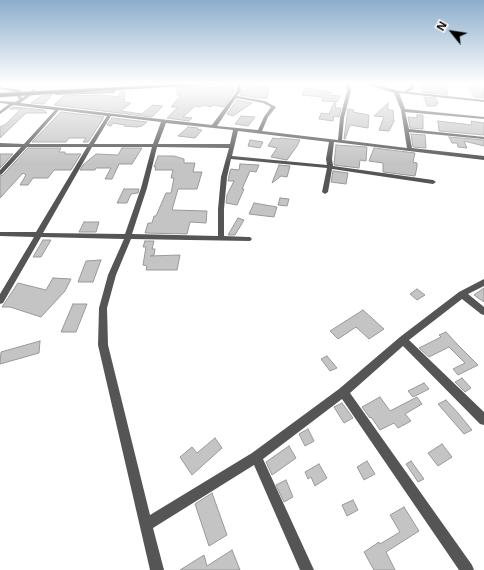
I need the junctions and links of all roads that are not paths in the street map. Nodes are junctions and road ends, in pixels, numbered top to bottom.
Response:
1 (403, 110) edge
2 (57, 111) edge
3 (78, 111) edge
4 (226, 111) edge
5 (271, 111) edge
6 (344, 111) edge
7 (409, 111) edge
8 (110, 115) junction
9 (484, 118) edge
10 (164, 121) junction
11 (214, 126) junction
12 (236, 129) junction
13 (406, 130) junction
14 (260, 131) junction
15 (484, 138) edge
16 (332, 140) junction
17 (340, 140) junction
18 (0, 145) edge
19 (26, 145) junction
20 (90, 146) junction
21 (155, 146) junction
22 (231, 146) junction
23 (410, 150) junction
24 (228, 157) junction
25 (484, 158) edge
26 (330, 167) junction
27 (0, 173) edge
28 (433, 182) dead end
29 (325, 192) dead end
30 (0, 234) edge
31 (40, 234) junction
32 (128, 237) junction
33 (221, 238) junction
34 (248, 239) dead end
35 (484, 282) edge
36 (462, 294) junction
37 (0, 301) edge
38 (484, 312) edge
39 (403, 340) junction
40 (343, 392) junction
41 (484, 420) edge
42 (256, 457) junction
43 (146, 525) junction
44 (157, 570) edge
45 (307, 570) edge
46 (467, 570) edge

1 - 13 street
2 - 19 street
3 - 8 street
4 - 11 street
5 - 14 street
6 - 17 street
7 - 9 street
8 - 10 street
8 - 20 street
10 - 11 street
10 - 21 street
11 - 12 street
12 - 14 street
12 - 22 street
13 - 15 street
13 - 23 street
14 - 16 street
16 - 17 street
16 - 26 street
17 - 23 street
18 - 19 street
19 - 20 street
19 - 27 street
20 - 21 street
20 - 31 street
21 - 22 street
21 - 32 street
22 - 24 street
23 - 25 street
24 - 26 street
24 - 33 street
26 - 28 street
26 - 29 street
30 - 31 street
31 - 32 street
31 - 37 street
32 - 33 street
32 - 43 street
33 - 34 street
35 - 36 street
36 - 38 street
36 - 39 street
39 - 40 street
39 - 41 street
40 - 42 street
40 - 46 street
42 - 43 street
42 - 45 street
43 - 44 street

